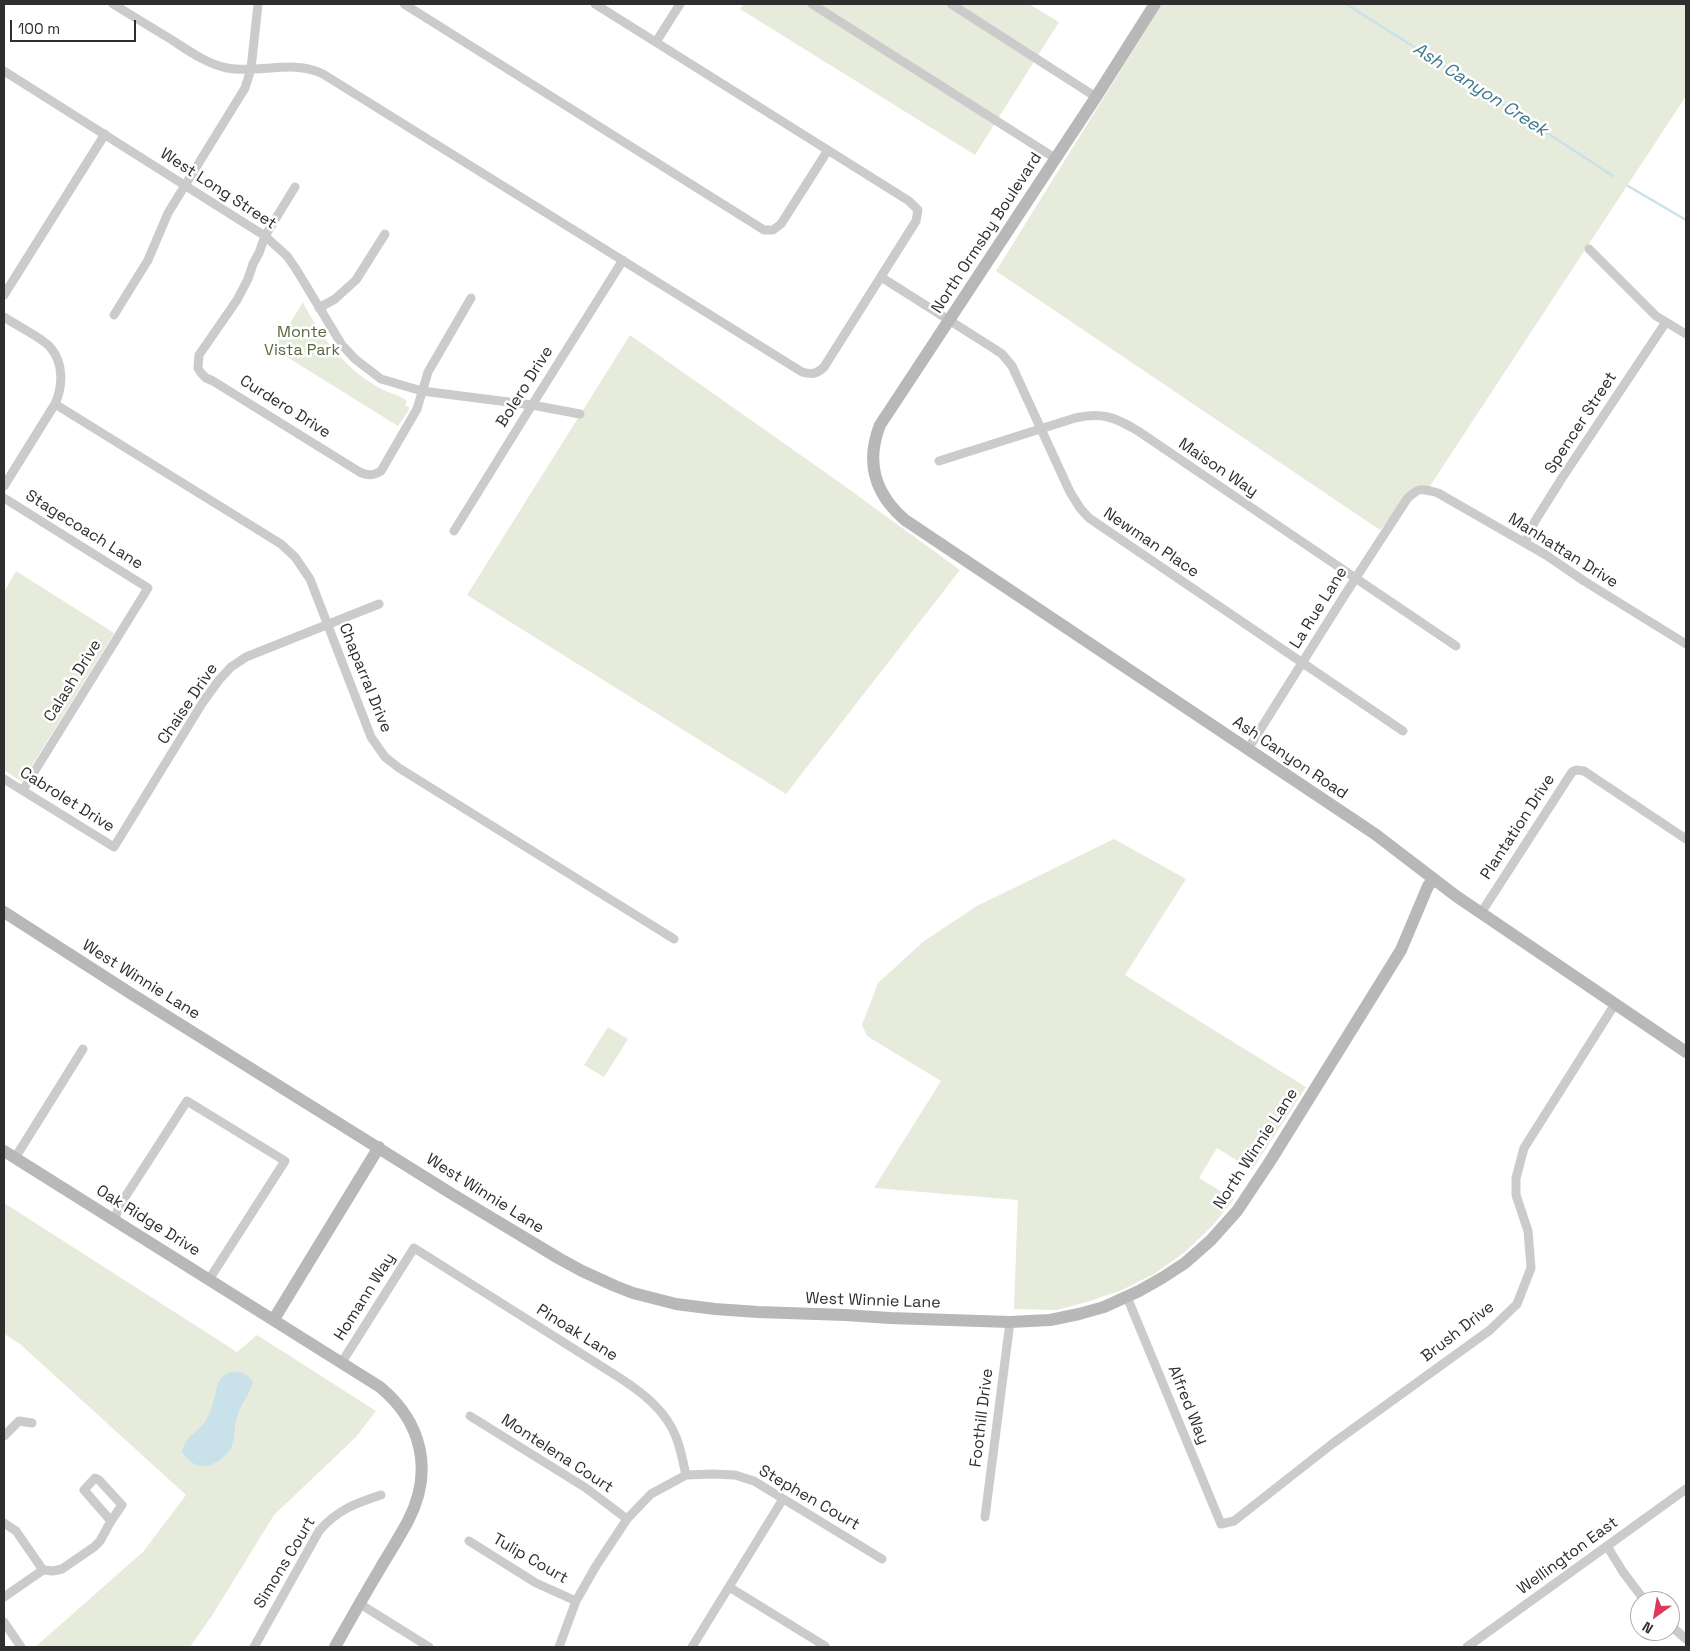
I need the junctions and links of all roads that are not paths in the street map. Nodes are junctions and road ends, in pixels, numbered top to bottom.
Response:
1 (113, 4) edge
2 (258, 4) edge
3 (404, 4) edge
4 (595, 4) edge
5 (680, 4) edge
6 (812, 4) edge
7 (951, 4) edge
8 (1155, 4) edge
9 (656, 42) junction
10 (251, 69) junction
11 (4, 71) edge
12 (1096, 97) junction
13 (105, 134) junction
14 (828, 150) junction
15 (1055, 158) junction
16 (185, 184) junction
17 (294, 187) dead end
18 (385, 234) dead end
19 (265, 236) junction
20 (1588, 249) dead end
21 (623, 260) junction
22 (881, 277) junction
23 (4, 294) edge
24 (470, 298) dead end
25 (319, 308) junction
26 (114, 315) dead end
27 (4, 317) edge
28 (950, 319) junction
29 (1666, 322) junction
30 (1686, 334) edge
31 (422, 391) junction
32 (55, 404) junction
33 (532, 405) junction
34 (580, 414) dead end
35 (1042, 429) junction
36 (939, 461) dead end
37 (4, 486) edge
38 (879, 489) joint
39 (1422, 489) joint
40 (4, 498) edge
41 (454, 531) dead end
42 (1524, 543) junction
43 (1356, 578) junction
44 (148, 588) joint
45 (379, 604) dead end
46 (327, 624) junction
47 (1686, 644) edge
48 (1456, 646) dead end
49 (1302, 663) junction
50 (1403, 731) dead end
51 (1248, 749) junction
52 (4, 778) edge
53 (22, 790) junction
54 (1686, 839) edge
55 (114, 847) joint
56 (1434, 879) junction
57 (4, 912) edge
58 (1481, 912) junction
59 (674, 939) dead end
60 (1615, 1004) junction
61 (83, 1049) dead end
62 (1686, 1052) edge
63 (379, 1147) junction
64 (9, 1154) edge
65 (115, 1220) junction
66 (414, 1248) joint
67 (210, 1278) junction
68 (1127, 1297) junction
69 (274, 1319) junction
70 (1010, 1322) junction
71 (342, 1362) junction
72 (470, 1416) dead end
73 (32, 1423) dead end
74 (4, 1436) edge
75 (686, 1475) junction
76 (1686, 1489) edge
77 (381, 1495) dead end
78 (783, 1499) junction
79 (985, 1517) dead end
80 (627, 1519) junction
81 (111, 1521) junction
82 (4, 1523) edge
83 (1221, 1524) joint
84 (470, 1541) dead end
85 (1607, 1546) junction
86 (882, 1559) dead end
87 (43, 1570) junction
88 (729, 1587) junction
89 (1636, 1591) edge
90 (4, 1598) edge
91 (576, 1601) junction
92 (360, 1604) junction
93 (4, 1622) edge
94 (826, 1646) dead end
95 (21, 1647) edge
96 (254, 1647) edge
97 (335, 1647) edge
98 (430, 1647) edge
99 (559, 1647) edge
100 (692, 1647) edge
101 (1467, 1647) edge

1 - 10 street
2 - 10 street
3 - 14 street
4 - 9 street
5 - 9 street
6 - 15 street
7 - 12 street
8 - 12 street, North Ormsby Boulevard
9 - 14 street
10 - 16 street
10 - 21 street
11 - 13 street, West Long Street
12 - 15 street, North Ormsby Boulevard
13 - 16 street, West Long Street
13 - 23 street
14 - 22 street
15 - 28 street, North Ormsby Boulevard
16 - 19 street, West Long Street
16 - 26 street
17 - 19 street
18 - 25 street
19 - 25 street, West Long Street
19 - 31 street, Curdero Drive
20 - 29 street
21 - 22 street
21 - 33 street, Bolero Drive
22 - 28 street, Newman Place
24 - 31 street
25 - 31 street, West Long Street
27 - 32 street
28 - 35 street, Newman Place
28 - 38 street, North Ormsby Boulevard
29 - 30 street
29 - 42 street, Spencer Street
31 - 33 street, West Long Street
32 - 37 street
32 - 46 street, Chaparral Drive
33 - 34 street, West Long Street
33 - 41 street, Bolero Drive
35 - 36 street, Maison Way
35 - 43 street, Maison Way
35 - 49 street, Newman Place
38 - 51 street, Ash Canyon Road
39 - 42 street, Manhattan Drive
39 - 43 street, La Rue Lane
40 - 44 street, Stagecoach Lane
42 - 47 street, Manhattan Drive
43 - 48 street, Maison Way
43 - 49 street, La Rue Lane
44 - 53 street, Calash Drive
45 - 46 street, Chaise Drive
46 - 55 street, Chaise Drive
46 - 59 street, Chaparral Drive
49 - 50 street, Newman Place
49 - 51 street, La Rue Lane
51 - 56 street, Ash Canyon Road
52 - 53 street, Cabrolet Drive
53 - 55 street, Cabrolet Drive
54 - 58 street, Plantation Drive
56 - 58 street, Ash Canyon Road
56 - 68 street, North Winnie Lane
57 - 63 street, West Winnie Lane
58 - 60 street, Ash Canyon Road
60 - 62 street, Ash Canyon Road
60 - 83 street, Brush Drive
61 - 64 street
63 - 69 street
63 - 70 street, West Winnie Lane
64 - 65 street, Oak Ridge Drive
65 - 67 street, Oak Ridge Drive
65 - 67 street
66 - 71 street, Homann Way
66 - 75 street, Pinoak Lane
67 - 69 street, Oak Ridge Drive
68 - 70 street, North Winnie Lane
68 - 83 street, Alfred Way
69 - 71 street
70 - 79 street, Foothill Drive
71 - 92 street
72 - 80 street, Montelena Court
73 - 74 street
75 - 78 street, Stephen Court
75 - 80 street
76 - 85 street, Wellington East
77 - 96 street, Simons Court
78 - 86 street, Stephen Court
78 - 88 street
80 - 91 street
81 - 81 street
81 - 87 street
82 - 87 street
84 - 91 street, Tulip Court
85 - 89 street
85 - 101 street, Wellington East
87 - 90 street
88 - 94 street
88 - 100 street
91 - 99 street
92 - 97 street
92 - 98 street
93 - 95 street

